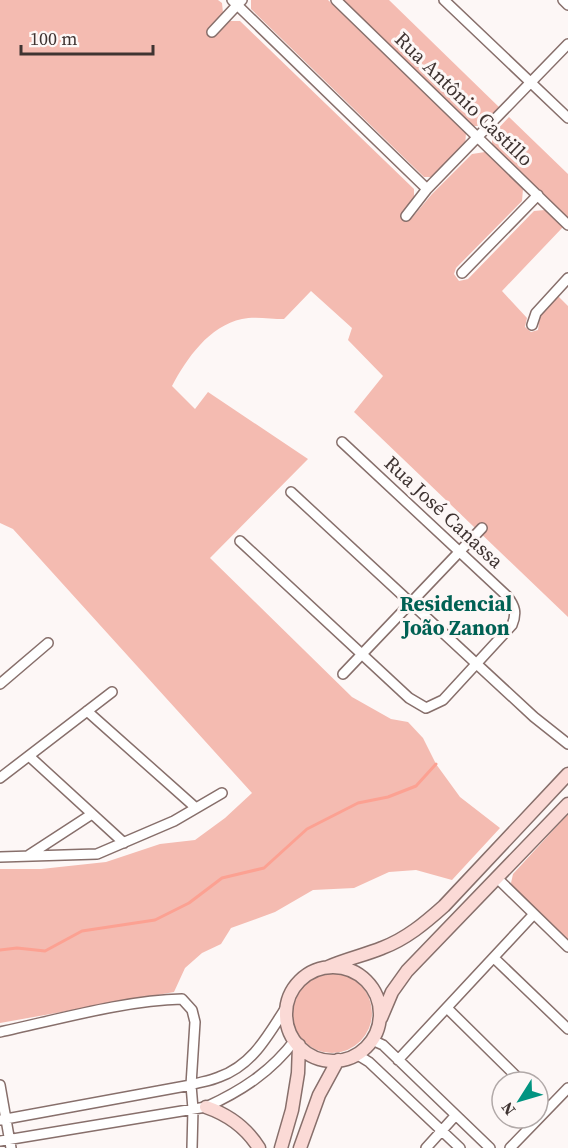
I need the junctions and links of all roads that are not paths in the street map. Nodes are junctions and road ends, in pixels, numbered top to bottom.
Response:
1 (336, 0) edge
2 (444, 0) edge
3 (563, 0) edge
4 (237, 2) edge
5 (568, 5) edge
6 (212, 32) dead end
7 (568, 44) edge
8 (530, 84) junction
9 (568, 118) edge
10 (478, 138) junction
11 (427, 189) junction
12 (538, 195) junction
13 (406, 216) dead end
14 (568, 225) edge
15 (462, 273) dead end
16 (568, 278) edge
17 (532, 325) dead end
18 (342, 442) dead end
19 (291, 492) dead end
20 (482, 528) dead end
21 (240, 541) dead end
22 (460, 551) junction
23 (411, 603) junction
24 (48, 643) dead end
25 (362, 655) junction
26 (476, 664) junction
27 (343, 674) dead end
28 (0, 684) edge
29 (112, 692) dead end
30 (87, 711) junction
31 (568, 744) edge
32 (29, 756) junction
33 (568, 774) edge
34 (0, 778) edge
35 (222, 793) dead end
36 (568, 804) edge
37 (196, 808) junction
38 (92, 814) junction
39 (124, 843) junction
40 (27, 856) junction
41 (0, 857) edge
42 (483, 864) junction
43 (497, 878) junction
44 (534, 914) junction
45 (568, 947) edge
46 (495, 958) junction
47 (328, 967) junction
48 (287, 1006) junction
49 (448, 1009) junction
50 (379, 1022) junction
51 (568, 1029) edge
52 (0, 1032) edge
53 (372, 1040) junction
54 (297, 1043) junction
55 (356, 1054) junction
56 (338, 1060) junction
57 (398, 1060) junction
58 (510, 1070) edge
59 (0, 1085) edge
60 (191, 1085) junction
61 (568, 1088) edge
62 (550, 1106) edge
63 (206, 1107) junction
64 (193, 1109) junction
65 (455, 1116) junction
66 (3, 1120) edge
67 (527, 1130) edge
68 (442, 1131) junction
69 (7, 1143) edge
70 (192, 1148) edge
71 (259, 1148) edge
72 (281, 1148) edge
73 (300, 1148) edge
74 (426, 1148) edge
75 (460, 1148) edge
76 (490, 1148) edge
77 (510, 1148) edge

1 - 10 street, Rua Antônio Castillo
2 - 8 street
3 - 5 street
4 - 6 street
4 - 11 street
7 - 8 street
8 - 9 street
8 - 10 street
10 - 11 street
10 - 12 street, Rua Antônio Castillo
11 - 13 street
12 - 14 street, Rua Antônio Castillo
12 - 15 street
16 - 17 street
18 - 22 street, Rua José Canassa
19 - 23 street
20 - 22 street
21 - 25 street
22 - 23 street
22 - 26 street, Rua José Canassa
23 - 25 street
23 - 26 street
24 - 28 street
25 - 26 street
25 - 27 street
26 - 31 street
29 - 30 street
30 - 32 street
30 - 37 street
32 - 34 street
32 - 38 street
33 - 42 main road
35 - 37 street
36 - 43 main road
37 - 39 street
38 - 39 street
38 - 40 street
39 - 40 street
40 - 41 street
42 - 43 main road
42 - 47 main road
43 - 44 street
43 - 50 main road
44 - 45 street
44 - 46 street
46 - 49 street
46 - 51 street
47 - 48 main road
47 - 50 main road
48 - 54 main road
48 - 60 street
49 - 57 street
49 - 58 street
50 - 53 main road
52 - 60 street
53 - 55 main road
53 - 57 street
54 - 56 main road
54 - 63 street
54 - 72 main road
55 - 56 main road
55 - 68 street
56 - 73 main road
57 - 65 street
59 - 66 street
60 - 64 street
60 - 66 street
61 - 62 street
63 - 64 street
63 - 71 main road
64 - 69 street
64 - 70 street
65 - 68 street
65 - 76 street
66 - 69 street
67 - 77 street
68 - 74 street
68 - 75 street

